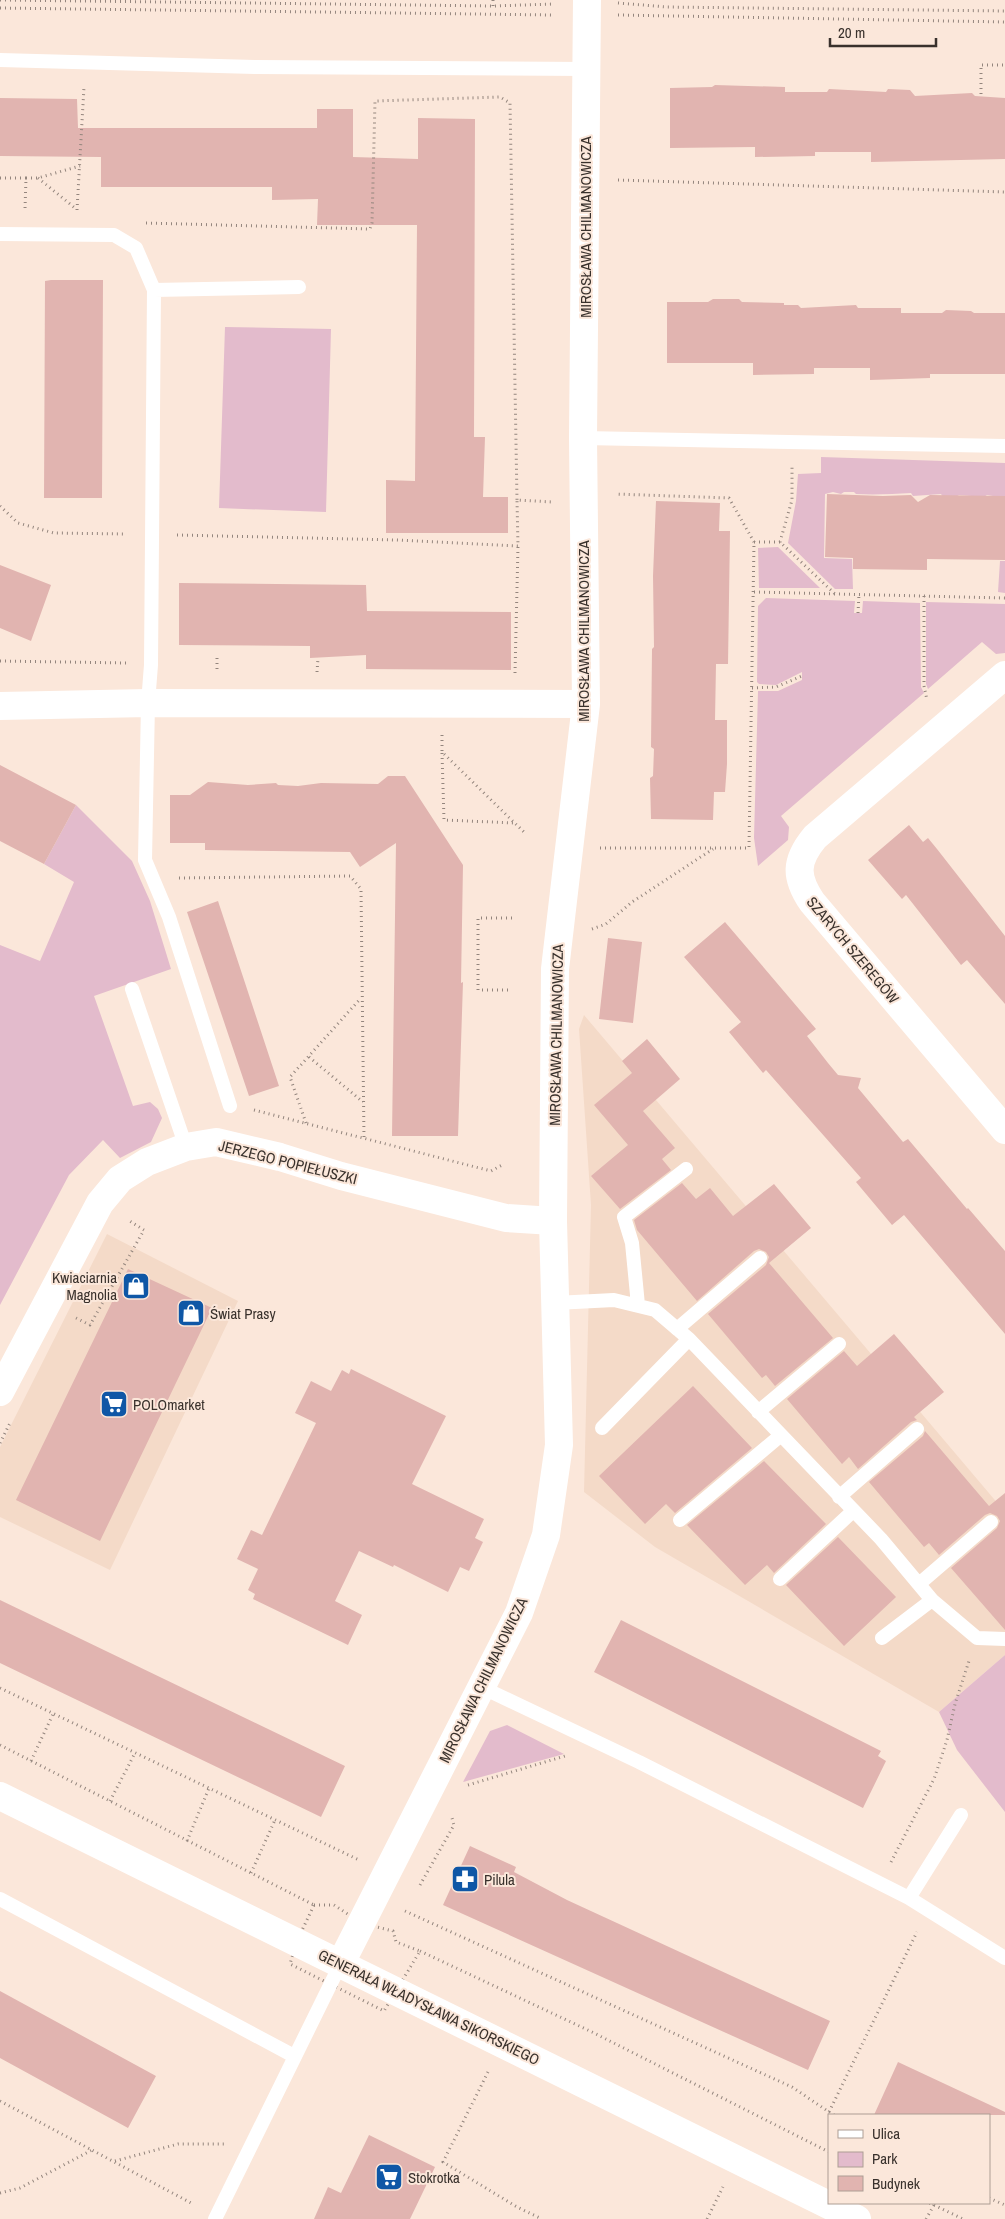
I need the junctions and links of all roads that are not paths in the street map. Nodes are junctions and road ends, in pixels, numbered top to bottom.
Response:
1 (586, 7) edge
2 (0, 60) edge
3 (586, 69) junction
4 (0, 234) edge
5 (299, 287) dead end
6 (154, 290) junction
7 (583, 438) junction
8 (1005, 446) edge
9 (1005, 675) edge
10 (148, 703) junction
11 (586, 704) junction
12 (0, 706) edge
13 (132, 989) dead end
14 (230, 1106) dead end
15 (1005, 1130) edge
16 (186, 1147) junction
17 (686, 1169) dead end
18 (553, 1221) junction
19 (760, 1258) dead end
20 (555, 1303) junction
21 (638, 1305) junction
22 (677, 1328) junction
23 (689, 1339) junction
24 (839, 1344) dead end
25 (0, 1392) edge
26 (758, 1412) junction
27 (602, 1428) dead end
28 (917, 1428) dead end
29 (780, 1436) junction
30 (839, 1497) junction
31 (853, 1512) junction
32 (680, 1520) dead end
33 (991, 1522) dead end
34 (780, 1579) dead end
35 (918, 1584) junction
36 (932, 1600) junction
37 (882, 1638) dead end
38 (1005, 1639) edge
39 (481, 1687) junction
40 (0, 1796) edge
41 (961, 1815) dead end
42 (908, 1898) junction
43 (0, 1899) edge
44 (1005, 1958) edge
45 (341, 1963) junction
46 (294, 2056) junction
47 (215, 2217) edge
48 (857, 2219) edge

1 - 3 street, MIROSŁAWA CHILMANOWICZA
2 - 3 lane
3 - 7 street, MIROSŁAWA CHILMANOWICZA
4 - 6 lane
5 - 6 lane
6 - 10 lane
7 - 8 lane
7 - 11 street, MIROSŁAWA CHILMANOWICZA
9 - 15 street, SZARYCH SZEREGÓW
10 - 11 street
10 - 12 street
10 - 14 lane
11 - 18 street, MIROSŁAWA CHILMANOWICZA
13 - 16 lane
16 - 18 street, JERZEGO POPIEŁUSZKI
16 - 25 street, JERZEGO POPIEŁUSZKI
17 - 21 lane
18 - 20 street, MIROSŁAWA CHILMANOWICZA
19 - 22 lane
20 - 21 lane
20 - 39 street, MIROSŁAWA CHILMANOWICZA
21 - 22 lane
22 - 23 lane
23 - 26 lane
23 - 27 lane
24 - 26 lane
26 - 29 lane
28 - 30 lane
29 - 30 lane
29 - 32 lane
30 - 31 lane
31 - 34 lane
31 - 35 lane
33 - 35 lane
35 - 36 lane
36 - 37 lane
36 - 38 lane
39 - 42 lane
39 - 45 street, MIROSŁAWA CHILMANOWICZA
40 - 45 street, GENERAŁA WŁADYSŁAWA SIKORSKIEGO
41 - 42 lane
42 - 44 lane
43 - 46 lane
45 - 46 lane
45 - 48 street, GENERAŁA WŁADYSŁAWA SIKORSKIEGO
46 - 47 lane

